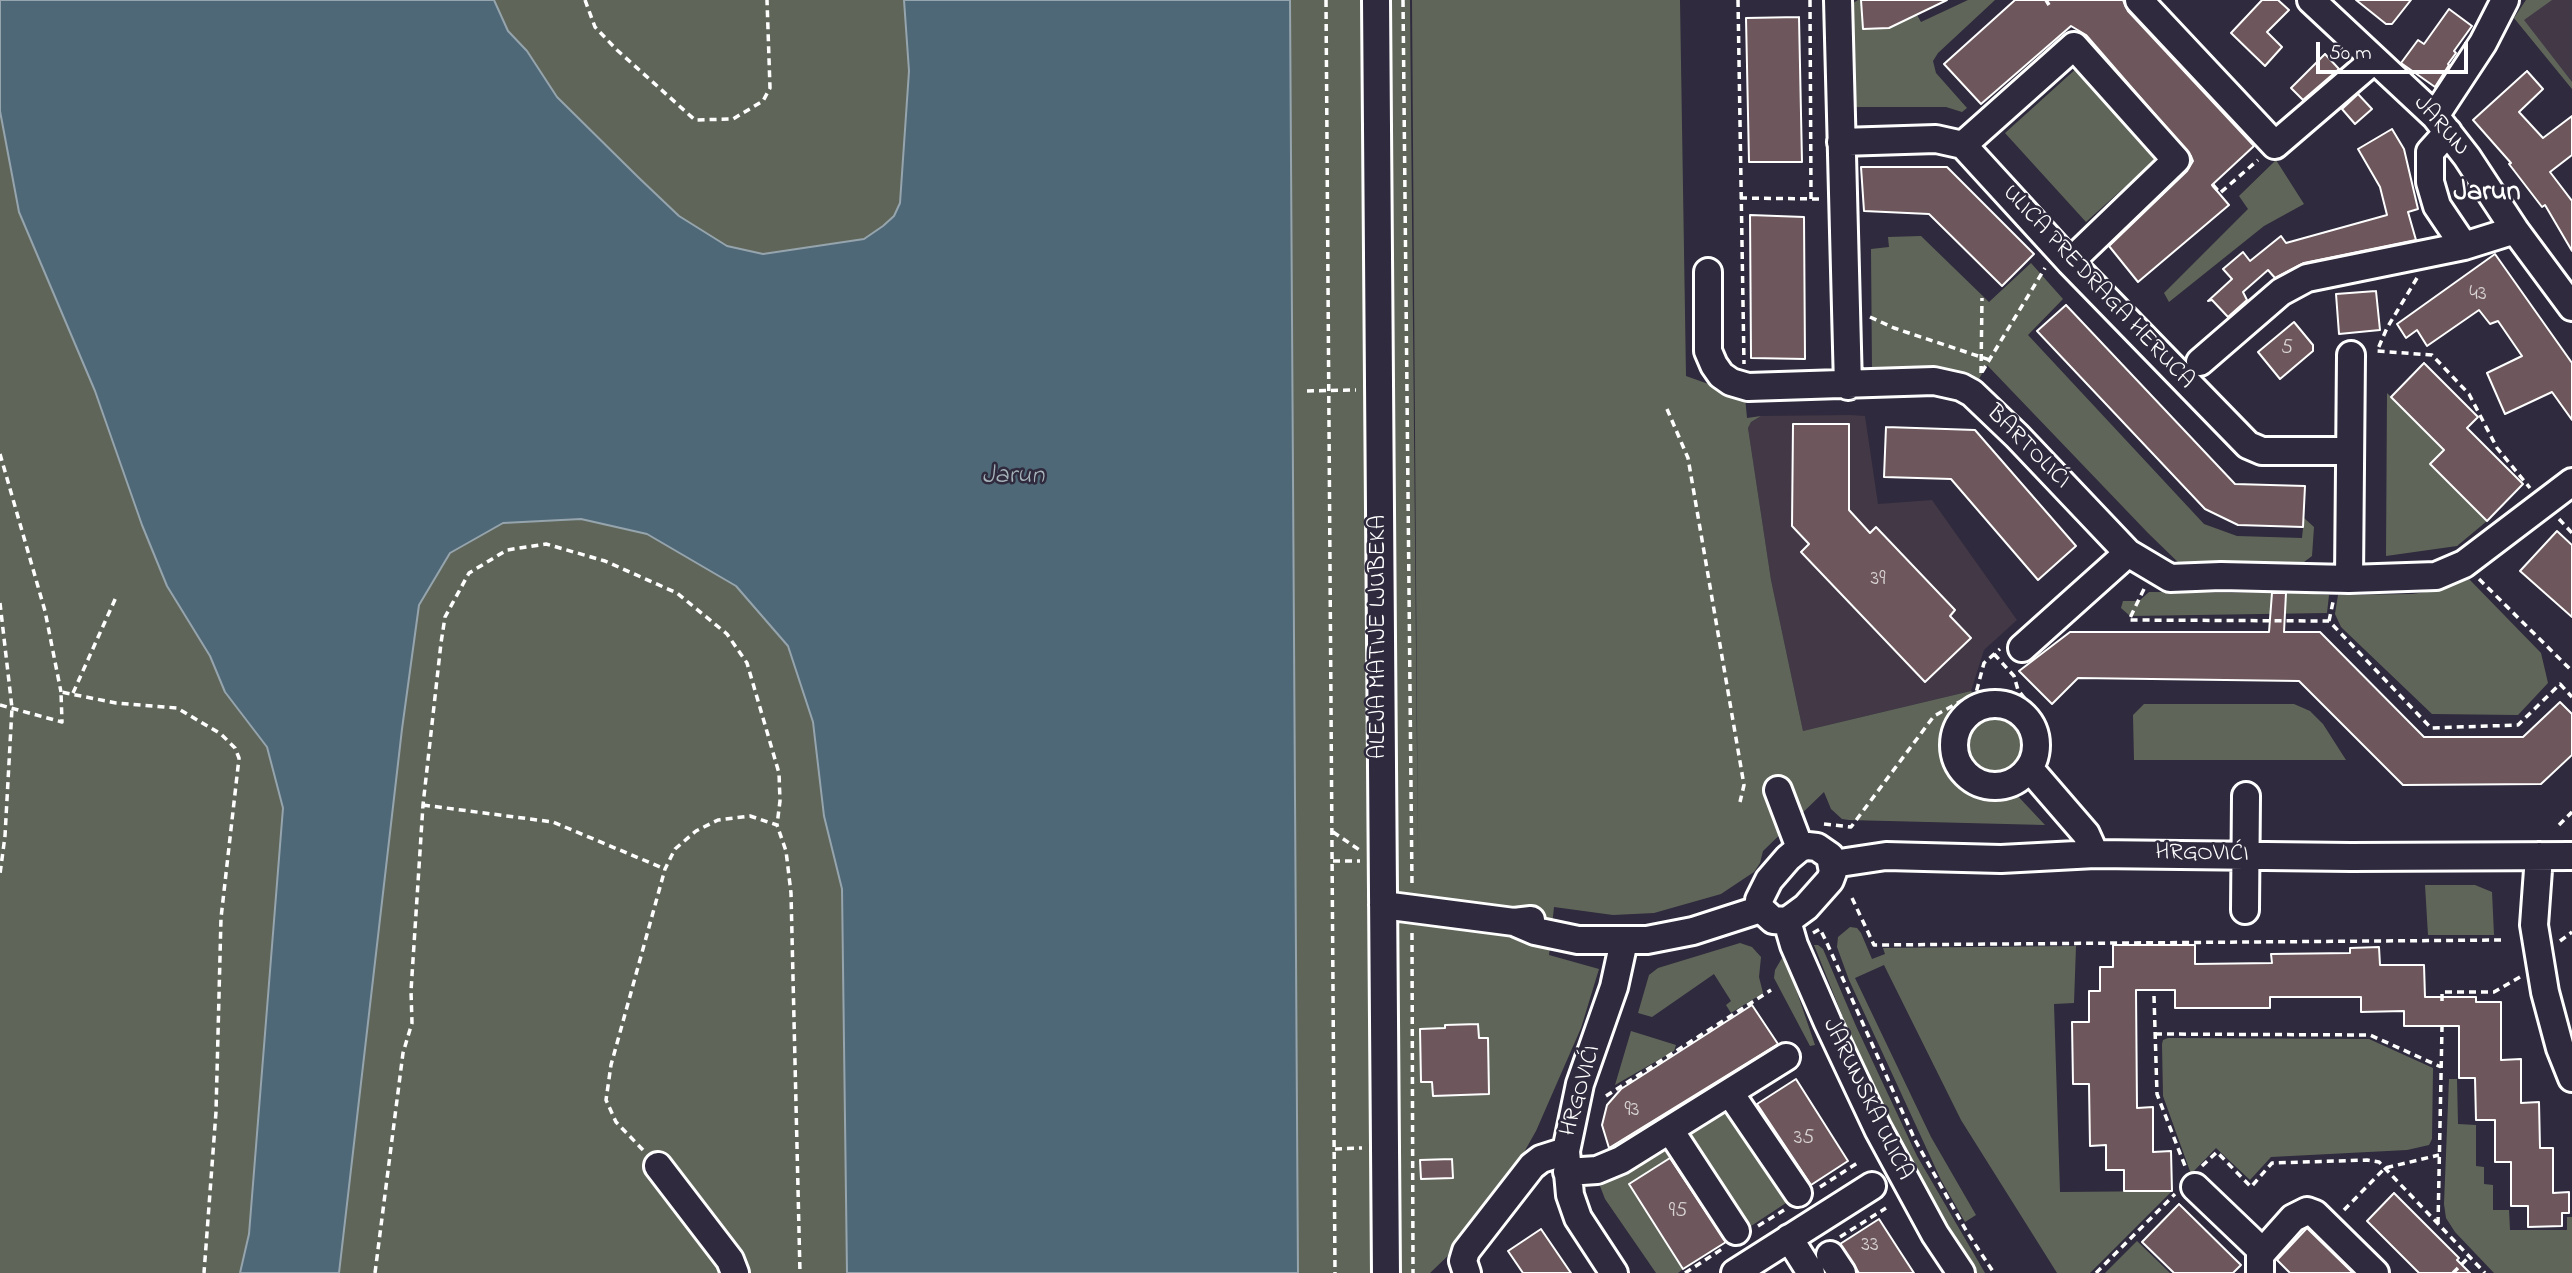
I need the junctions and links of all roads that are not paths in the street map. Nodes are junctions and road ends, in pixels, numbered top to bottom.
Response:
1 (1376, 0) edge
2 (1839, 0) edge
3 (2139, 0) edge
4 (2311, 0) edge
5 (2505, 0) edge
6 (2374, 60) junction
7 (2442, 124) junction
8 (1841, 142) junction
9 (1963, 145) junction
10 (2515, 230) junction
11 (2464, 246) junction
12 (2064, 255) junction
13 (1708, 272) dead end
14 (2572, 307) edge
15 (2351, 355) dead end
16 (2200, 362) dead end
17 (1848, 386) junction
18 (2348, 452) junction
19 (2572, 482) edge
20 (2128, 553) junction
21 (2349, 579) junction
22 (2013, 647) road end
23 (2039, 767) road end
24 (1778, 790) dead end
25 (2246, 796) dead end
26 (1800, 848) junction
27 (2095, 854) junction
28 (2246, 856) junction
29 (2539, 856) junction
30 (2572, 856) edge
31 (1833, 864) junction
32 (1383, 905) junction
33 (1761, 909) junction
34 (2245, 910) dead end
35 (1787, 921) junction
36 (1624, 941) junction
37 (1786, 1057) dead end
38 (2572, 1079) edge
39 (1730, 1093) junction
40 (1671, 1130) junction
41 (1566, 1161) junction
42 (658, 1166) road end
43 (1872, 1186) dead end
44 (2195, 1187) road end
45 (1800, 1197) road end
46 (1741, 1234) road end
47 (1789, 1238) junction
48 (2261, 1263) edge
49 (1828, 1267) edge
50 (734, 1273) edge
51 (1386, 1273) edge
52 (1467, 1273) edge
53 (1614, 1273) edge
54 (1735, 1273) edge
55 (1961, 1273) edge
56 (2375, 1273) edge

1 - 32 street, ALEJA MATIJE LJUBEKA
2 - 8 street
3 - 6 street
4 - 6 street, JARUN
5 - 7 street
6 - 7 street, JARUN
7 - 10 street, JARUN
7 - 11 street
8 - 9 street
8 - 17 street
9 - 12 street, ULICA PREDRAGA HERUCA
9 - 12 street
10 - 11 street
10 - 14 street, JARUN
11 - 16 street
12 - 18 street, ULICA PREDRAGA HERUCA
13 - 17 street, BARTOLIĆI
15 - 18 street
17 - 20 street, BARTOLIĆI
18 - 21 street
19 - 21 street, BARTOLIĆI
20 - 21 street, BARTOLIĆI
20 - 22 street
23 - 27 street
24 - 26 street
25 - 28 street
26 - 31 street
26 - 33 street
27 - 28 street, HRGOVIĆI
27 - 31 street, HRGOVIĆI
28 - 29 street, HRGOVIĆI
28 - 34 street
29 - 30 street, HRGOVIĆI
29 - 38 street
31 - 35 street
32 - 36 street
32 - 51 street, ALEJA MATIJE LJUBEKA
33 - 35 street
33 - 36 street
35 - 55 street, JARUNSKA ULICA
36 - 41 street, HRGOVIĆI
37 - 39 street
39 - 40 street
39 - 45 street
40 - 41 street
40 - 46 street
41 - 52 street
41 - 53 street, HRGOVIĆI
42 - 50 street
43 - 47 street, JARUNSKA ULICA
44 - 48 street
47 - 49 street
47 - 54 street, JARUNSKA ULICA
48 - 56 street

